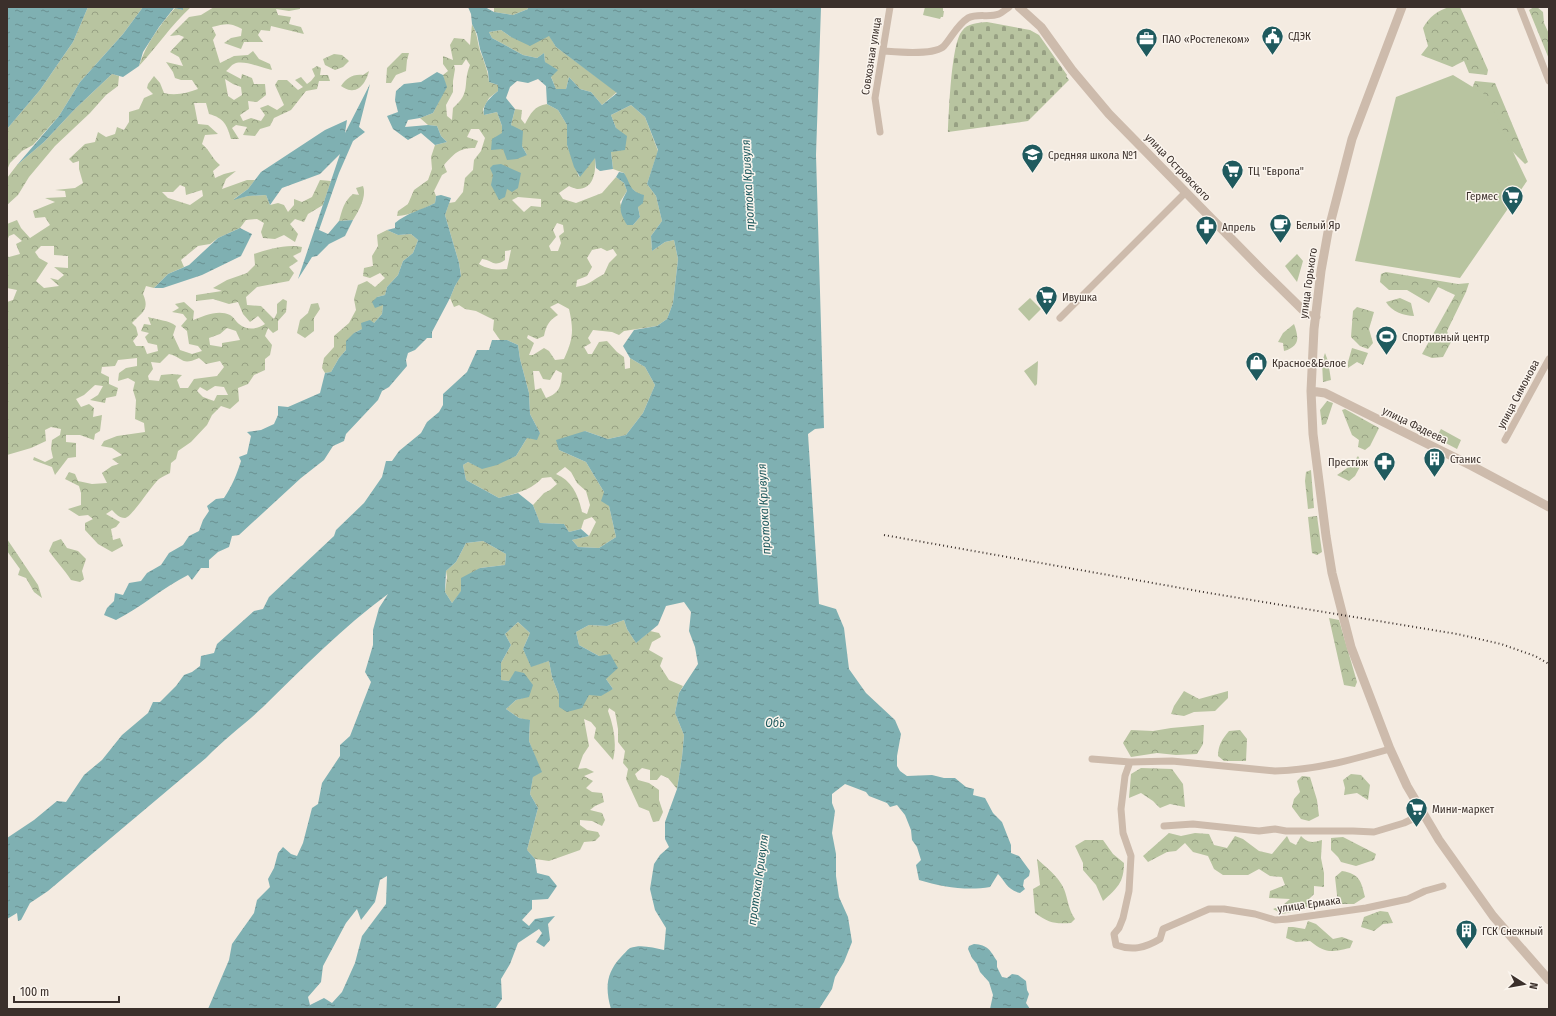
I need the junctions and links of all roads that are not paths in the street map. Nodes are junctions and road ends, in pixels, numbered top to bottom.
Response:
1 (890, 7) edge
2 (1009, 7) edge
3 (1019, 7) edge
4 (1402, 7) edge
5 (1520, 7) edge
6 (883, 51) junction
7 (1549, 81) edge
8 (880, 132) dead end
9 (1185, 193) junction
10 (1316, 317) junction
11 (1060, 318) dead end
12 (1549, 359) edge
13 (1311, 391) junction
14 (1506, 440) dead end
15 (1549, 507) edge
16 (1390, 750) junction
17 (1092, 759) dead end
18 (1130, 762) junction
19 (1423, 814) junction
20 (1164, 826) dead end
21 (1443, 886) dead end
22 (1549, 980) edge

1 - 6 street, Совхозная улица
2 - 6 street
3 - 9 street, улица Островского
4 - 10 street, улица Горького
5 - 7 street
6 - 8 street, Совхозная улица
9 - 10 street, улица Островского
9 - 11 street
10 - 13 street, улица Горького
12 - 14 street, улица Симонова
13 - 15 street, улица Фадеева
13 - 16 street, улица Горького
16 - 18 street
16 - 19 street, улица Горького
17 - 18 street
18 - 21 street, улица Ермака
19 - 20 street
19 - 22 street, улица Горького

